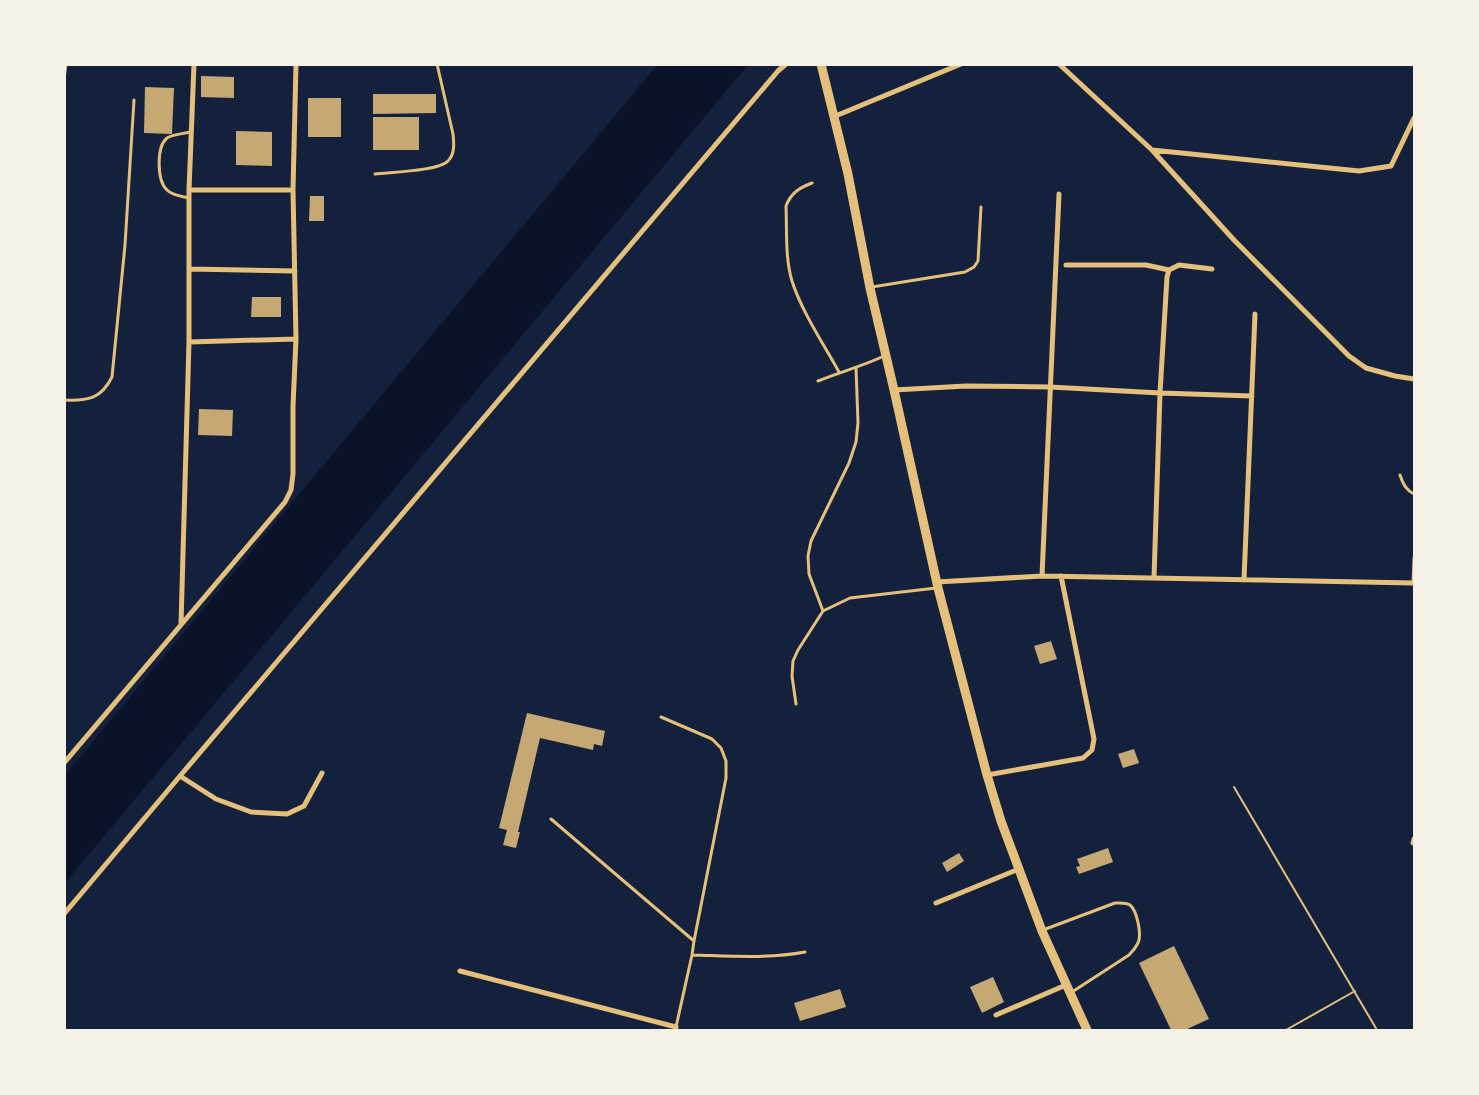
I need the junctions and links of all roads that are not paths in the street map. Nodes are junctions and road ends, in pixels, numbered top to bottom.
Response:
1 (66, 64) edge
2 (194, 64) edge
3 (296, 64) edge
4 (437, 64) edge
5 (786, 64) edge
6 (821, 64) edge
7 (961, 64) edge
8 (1059, 64) edge
9 (64, 79) edge
10 (134, 100) dead end
11 (833, 117) junction
12 (1414, 118) edge
13 (192, 132) junction
14 (1152, 150) junction
15 (375, 174) dead end
16 (812, 183) dead end
17 (189, 190) junction
18 (293, 190) junction
19 (1059, 194) dead end
20 (189, 198) junction
21 (981, 207) dead end
22 (1066, 265) dead end
23 (189, 269) junction
24 (1212, 269) dead end
25 (1168, 270) junction
26 (295, 271) junction
27 (870, 288) junction
28 (1255, 314) dead end
29 (296, 339) junction
30 (189, 342) junction
31 (886, 356) junction
32 (856, 368) junction
33 (839, 372) junction
34 (1414, 379) edge
35 (818, 381) dead end
36 (1050, 387) junction
37 (894, 390) junction
38 (1160, 393) junction
39 (1252, 396) junction
40 (64, 400) edge
41 (1400, 475) dead end
42 (1414, 494) edge
43 (1414, 558) edge
44 (1042, 576) junction
45 (1060, 576) junction
46 (1154, 578) junction
47 (1244, 580) junction
48 (1414, 582) edge
49 (937, 585) junction
50 (823, 611) junction
51 (181, 625) junction
52 (796, 704) dead end
53 (661, 717) dead end
54 (64, 763) edge
55 (322, 773) dead end
56 (987, 775) junction
57 (180, 776) junction
58 (551, 819) dead end
59 (1019, 869) junction
60 (936, 903) dead end
61 (64, 914) edge
62 (1042, 931) junction
63 (694, 941) junction
64 (805, 952) dead end
65 (692, 955) junction
66 (460, 971) dead end
67 (1068, 989) junction
68 (996, 1015) dead end
69 (676, 1029) edge
70 (1087, 1030) edge

1 - 9 lane
2 - 13 street
3 - 18 street
4 - 15 lane
5 - 57 street
6 - 11 main road
7 - 11 street
8 - 14 street
10 - 40 lane
11 - 27 main road
12 - 14 street
13 - 17 street
13 - 20 lane
14 - 34 street
16 - 33 lane
17 - 18 street
17 - 20 street
18 - 26 street
19 - 36 street
20 - 23 street
21 - 27 lane
22 - 25 street
23 - 26 street
23 - 30 street
24 - 25 street
25 - 38 street
26 - 29 street
27 - 31 main road
28 - 39 street
29 - 30 street
29 - 51 street
30 - 51 street
31 - 32 lane
31 - 37 main road
32 - 33 lane
32 - 50 lane
33 - 35 lane
36 - 37 street
36 - 38 street
36 - 44 street
37 - 49 main road
38 - 39 street
38 - 46 street
39 - 47 street
41 - 42 lane
43 - 48 lane
44 - 45 street
44 - 49 street
45 - 46 street
45 - 56 street
46 - 47 street
47 - 48 street
49 - 50 lane
49 - 56 main road
50 - 52 lane
51 - 54 street
53 - 63 lane
55 - 57 street
56 - 59 main road
57 - 61 street
58 - 63 lane
59 - 60 street
59 - 62 main road
62 - 67 main road
62 - 67 lane
63 - 65 lane
64 - 65 lane
65 - 69 lane
66 - 69 street
67 - 68 street
67 - 70 main road

